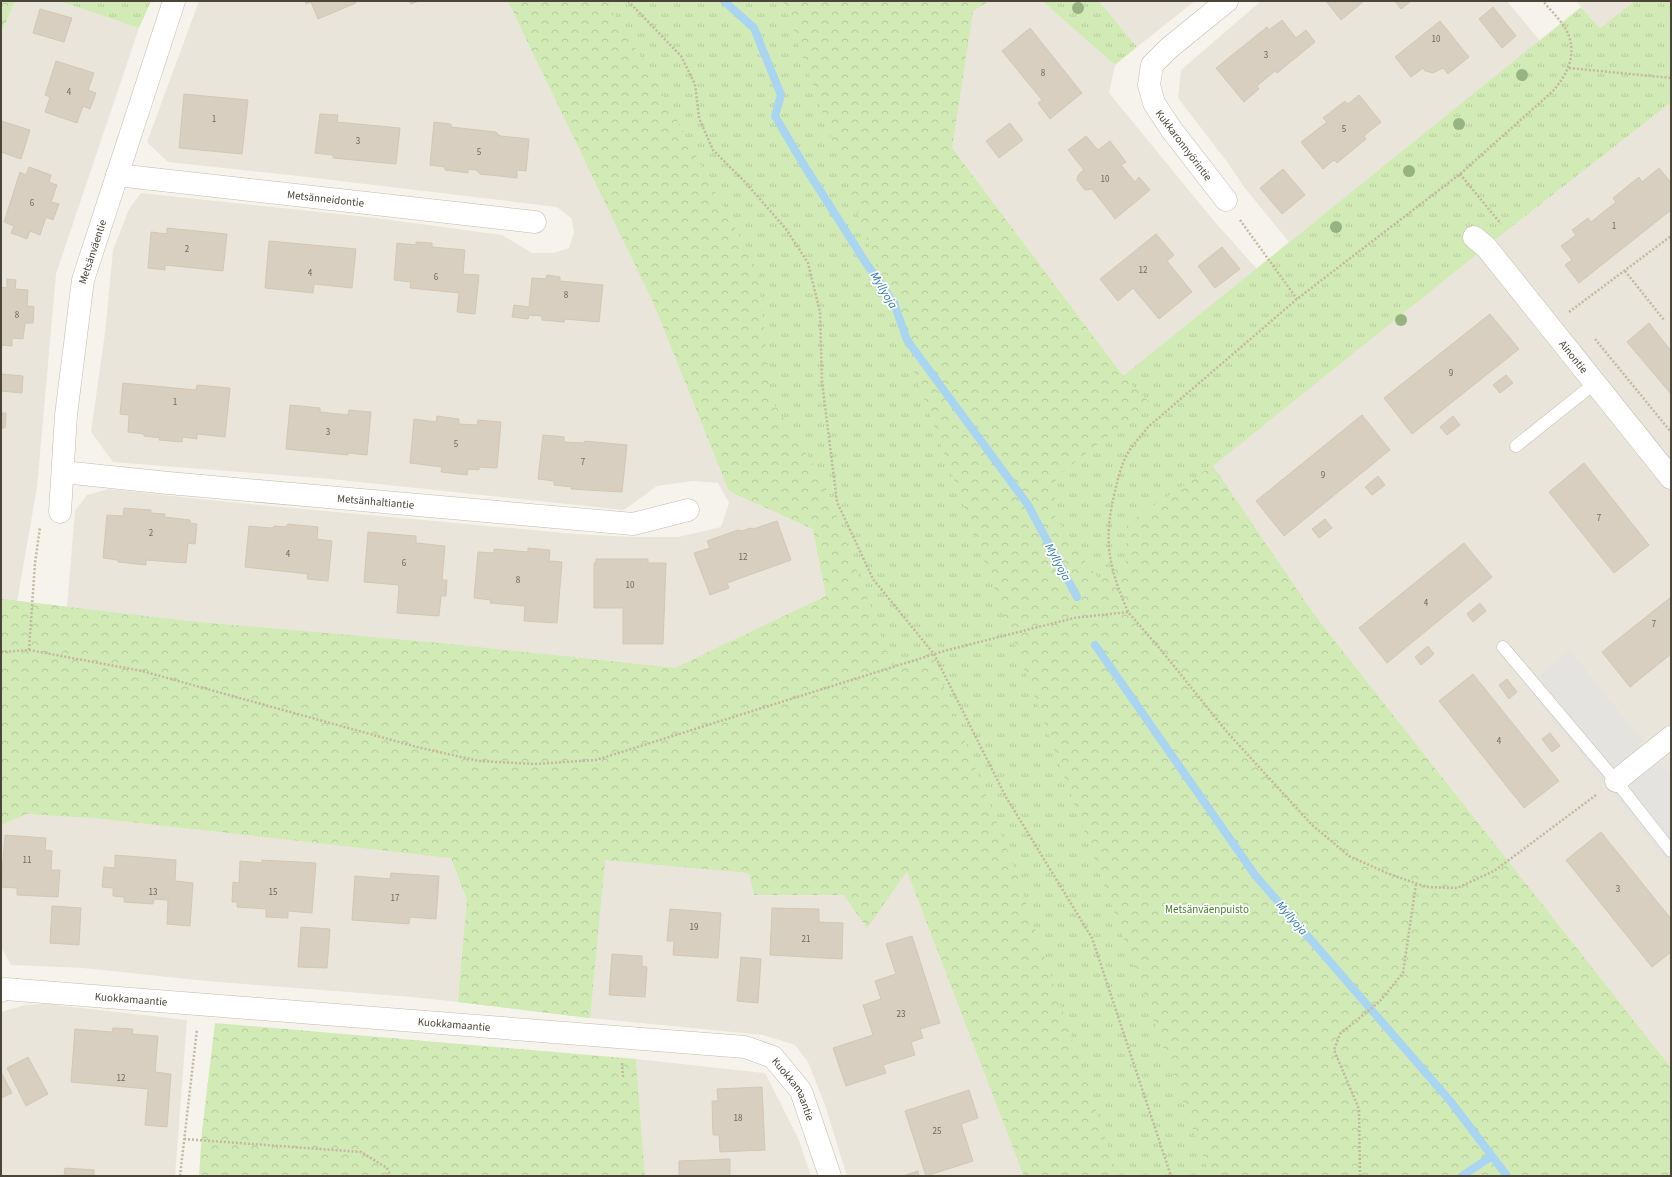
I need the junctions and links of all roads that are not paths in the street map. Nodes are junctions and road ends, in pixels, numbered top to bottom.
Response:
1 (174, 1) edge
2 (1227, 1) edge
3 (117, 175) junction
4 (1226, 200) road end
5 (535, 222) dead end
6 (1474, 237) dead end
7 (1595, 383) junction
8 (1516, 446) dead end
9 (1669, 470) edge
10 (63, 472) junction
11 (688, 510) dead end
12 (60, 512) dead end
13 (1503, 647) dead end
14 (1671, 737) edge
15 (1616, 781) junction
16 (1671, 851) edge
17 (1, 991) edge
18 (830, 1176) edge

1 - 3 street, Metsänväentie
2 - 4 street, Kukkaronnyörintie
3 - 5 street, Metsänneidontie
3 - 10 street, Metsänväentie
6 - 7 street, Ainontie
7 - 8 lane
7 - 9 street, Ainontie
10 - 11 street, Metsänhaltiantie
10 - 12 street, Metsänväentie
13 - 15 lane
14 - 15 street
15 - 16 lane
17 - 18 street, Kuokkamaantie

